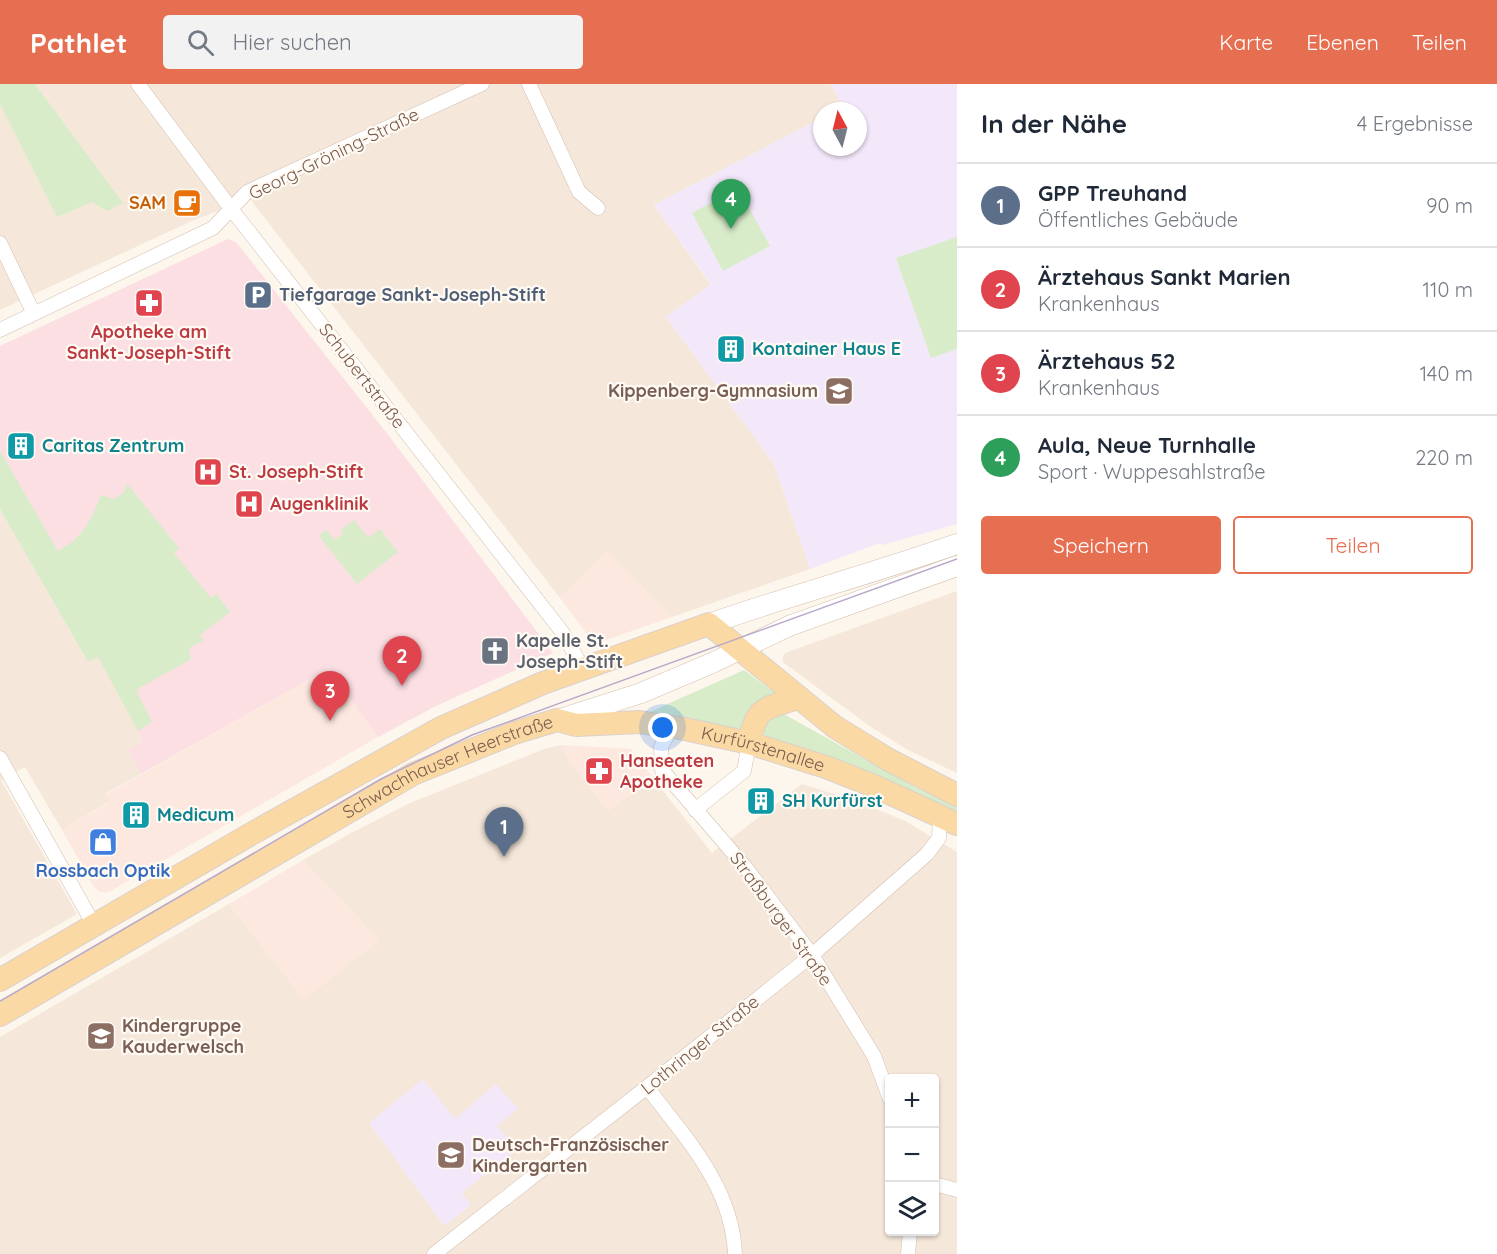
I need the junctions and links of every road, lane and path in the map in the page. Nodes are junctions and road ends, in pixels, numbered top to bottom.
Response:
1 (138, 84) edge
2 (482, 84) edge
3 (529, 84) edge
4 (598, 208) dead end
5 (232, 210) junction
6 (0, 243) edge
7 (34, 314) junction
8 (0, 330) edge
9 (957, 544) edge
10 (957, 566) edge
11 (709, 624) junction
12 (740, 650) junction
13 (583, 669) junction
14 (798, 698) junction
15 (557, 720) junction
16 (672, 727) junction
17 (749, 743) junction
18 (0, 758) edge
19 (957, 795) edge
20 (695, 810) junction
21 (948, 820) edge
22 (94, 925) junction
23 (812, 955) junction
24 (0, 981) edge
25 (0, 1015) edge
26 (885, 1086) edge
27 (647, 1088) junction
28 (939, 1185) edge
29 (957, 1190) edge
30 (910, 1236) edge
31 (434, 1254) edge
32 (735, 1254) edge
33 (908, 1254) edge

1 - 5 street, Schubertstraße
2 - 5 street, Georg-Gröning-Straße
3 - 4 street
5 - 7 street, Georg-Gröning-Straße
5 - 13 street, Schubertstraße
6 - 7 street
7 - 8 street, Georg-Gröning-Straße
9 - 11 main road, Schwachhauser Heerstraße
10 - 12 main road, Schwachhauser Heerstraße
11 - 12 main road
11 - 13 main road, Schwachhauser Heerstraße
12 - 14 main road
12 - 15 main road, Schwachhauser Heerstraße
13 - 22 main road, Schwachhauser Heerstraße
14 - 17 main road
14 - 19 main road
15 - 16 main road, Kurfürstenallee
15 - 25 main road, Schwachhauser Heerstraße
16 - 17 main road, Kurfürstenallee
16 - 20 street, Straßburger Straße
17 - 20 street
17 - 21 main road, Kurfürstenallee
18 - 22 street
20 - 23 street, Straßburger Straße
21 - 23 street, Lothringer Straße
22 - 24 main road, Schwachhauser Heerstraße
23 - 26 street, Straßburger Straße
23 - 27 street, Lothringer Straße
27 - 31 street, Lothringer Straße
27 - 32 street
28 - 29 street
30 - 33 street

